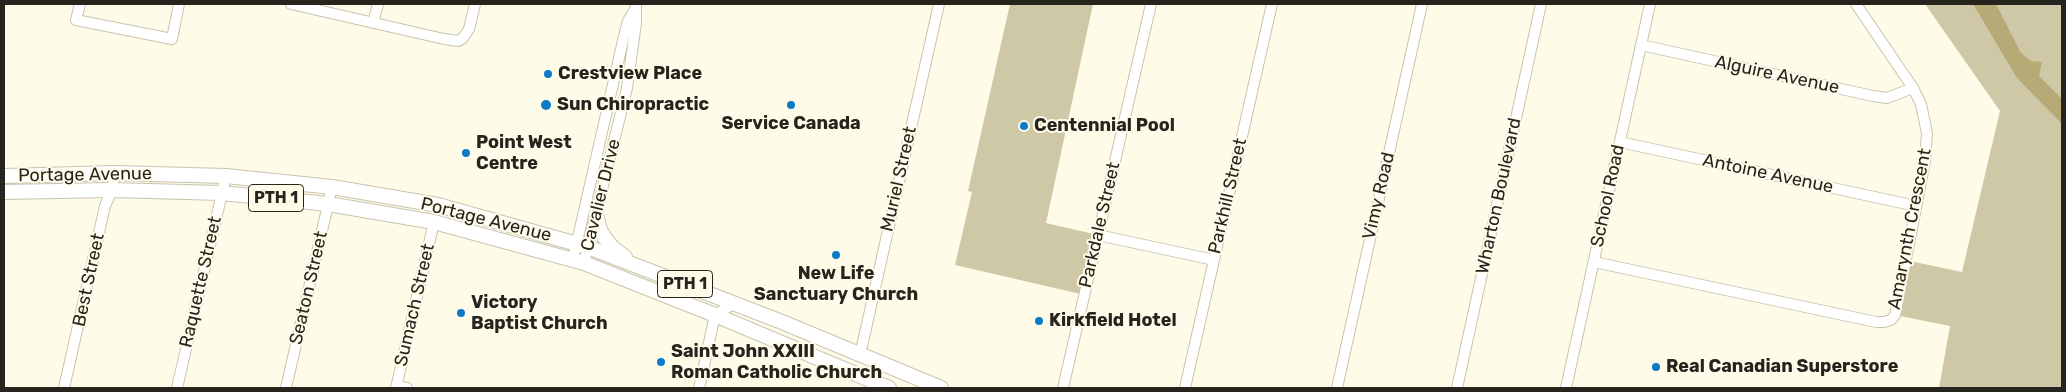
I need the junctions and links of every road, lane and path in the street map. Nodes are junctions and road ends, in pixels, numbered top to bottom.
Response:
1 (80, 4) edge
2 (179, 4) edge
3 (291, 4) edge
4 (378, 4) edge
5 (475, 4) edge
6 (939, 4) edge
7 (1151, 4) edge
8 (1272, 4) edge
9 (1422, 4) edge
10 (1541, 4) edge
11 (1650, 4) edge
12 (1856, 4) edge
13 (636, 6) edge
14 (373, 23) junction
15 (1641, 45) junction
16 (1913, 88) junction
17 (1620, 142) junction
18 (115, 173) junction
19 (4, 176) edge
20 (226, 176) junction
21 (332, 187) junction
22 (112, 190) junction
23 (4, 192) edge
24 (222, 193) junction
25 (328, 204) junction
26 (1916, 206) junction
27 (596, 214) junction
28 (434, 222) junction
29 (1098, 235) junction
30 (583, 245) junction
31 (1214, 260) junction
32 (579, 261) junction
33 (1594, 262) junction
34 (635, 265) junction
35 (728, 301) junction
36 (694, 307) junction
37 (715, 315) junction
38 (860, 354) junction
39 (396, 387) edge
40 (64, 388) edge
41 (177, 388) edge
42 (286, 388) edge
43 (407, 388) edge
44 (699, 388) edge
45 (889, 388) edge
46 (941, 388) edge
47 (1063, 388) edge
48 (1185, 388) edge
49 (1337, 388) edge
50 (1457, 388) edge
51 (1566, 388) edge

1 - 2 street
3 - 14 street
4 - 14 street
5 - 14 street
6 - 38 street, Muriel Street
7 - 29 street, Parkdale Street
8 - 31 street, Parkhill Street
9 - 49 street, Vimy Road
10 - 50 street, Wharton Boulevard
11 - 15 street, School Road
12 - 16 street, Amarynth Crescent
13 - 27 street, Cavalier Drive
13 - 30 street, Cavalier Drive
15 - 16 street, Alguire Avenue
15 - 17 street, School Road
16 - 26 street, Amarynth Crescent
17 - 26 street, Antoine Avenue
17 - 33 street, School Road
18 - 19 highway, Portage Avenue / PTH 1
18 - 20 highway, Portage Avenue / PTH 1
18 - 22 street, Best Street
20 - 21 highway, Portage Avenue / PTH 1
20 - 24 street, Raquette Street
21 - 25 street, Seaton Street
21 - 30 highway, Portage Avenue / PTH 1
22 - 23 highway, Portage Avenue / PTH 1
22 - 24 highway, Portage Avenue / PTH 1
22 - 40 street, Best Street
24 - 25 highway, Portage Avenue / PTH 1
24 - 41 street, Raquette Street
25 - 28 highway, Portage Avenue / PTH 1
25 - 42 street, Seaton Street
26 - 33 street, Amarynth Crescent
27 - 30 street, Cavalier Drive
27 - 34 highway
28 - 32 highway, Portage Avenue / PTH 1
28 - 39 street, Sumach Street
29 - 31 street
29 - 47 street, Parkdale Street
30 - 32 street, Cavalier Drive
30 - 34 highway, Portage Avenue / PTH 1
31 - 48 street, Parkhill Street
32 - 36 highway, Portage Avenue / PTH 1
33 - 51 street, School Road
34 - 35 highway, Portage Avenue / PTH 1
35 - 36 highway
35 - 37 street
35 - 38 highway, Portage Avenue / PTH 1
36 - 37 highway, Portage Avenue / PTH 1
37 - 44 street
37 - 45 highway, Portage Avenue / PTH 1
38 - 46 highway, Portage Avenue / PTH 1
39 - 43 street

